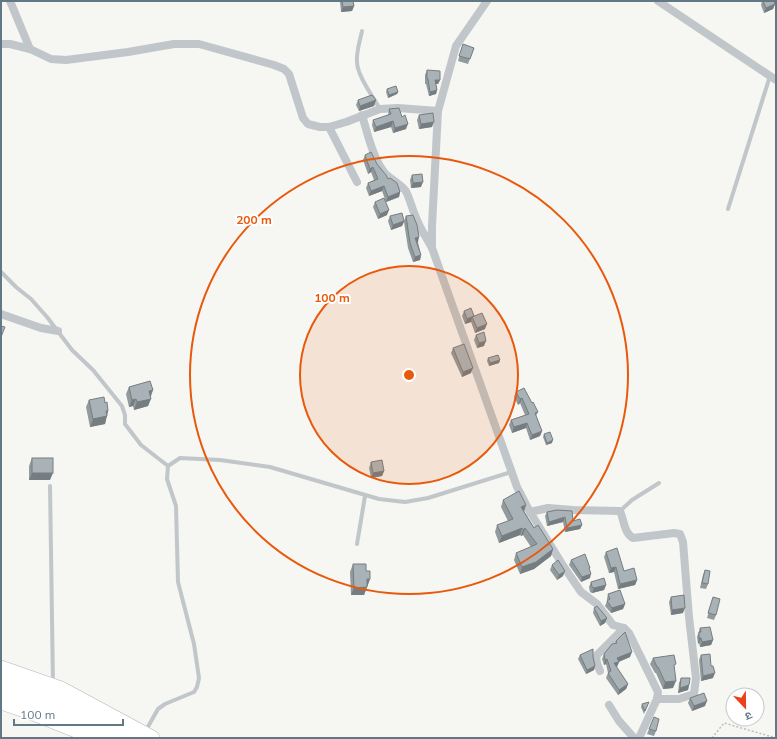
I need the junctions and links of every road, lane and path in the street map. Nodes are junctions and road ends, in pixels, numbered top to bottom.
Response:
1 (10, 1) edge
2 (487, 1) edge
3 (658, 1) edge
4 (362, 31) dead end
5 (1, 44) edge
6 (30, 49) junction
7 (773, 78) edge
8 (380, 108) junction
9 (438, 111) junction
10 (362, 115) junction
11 (329, 127) junction
12 (357, 182) dead end
13 (728, 209) dead end
14 (432, 248) junction
15 (1, 272) edge
16 (1, 314) edge
17 (58, 331) junction
18 (168, 466) junction
19 (511, 472) junction
20 (659, 483) dead end
21 (50, 486) dead end
22 (365, 496) junction
23 (620, 511) junction
24 (530, 512) junction
25 (356, 544) dead end
26 (624, 628) junction
27 (1, 668) edge
28 (600, 671) dead end
29 (1, 682) edge
30 (53, 686) junction
31 (1, 693) edge
32 (657, 699) junction
33 (1, 702) edge
34 (609, 705) dead end
35 (120, 735) edge
36 (87, 736) edge
37 (145, 737) edge
38 (634, 738) edge
39 (639, 738) edge
40 (712, 738) edge
41 (776, 738) edge

1 - 6 street
2 - 9 street
3 - 7 street
4 - 8 lane
5 - 6 street
6 - 11 street
7 - 13 lane
8 - 9 street
8 - 10 street
9 - 14 street
10 - 11 street
10 - 14 street
11 - 12 street
14 - 19 street
15 - 17 lane
16 - 17 street
17 - 18 lane
18 - 22 lane
18 - 37 lane
19 - 22 lane
19 - 24 street
20 - 23 lane
21 - 30 lane
22 - 25 lane
23 - 24 street
23 - 32 street
24 - 26 street
26 - 28 street
26 - 32 street
27 - 30 highway
29 - 35 main road
30 - 37 highway
31 - 35 main road
32 - 39 street
33 - 36 highway
34 - 38 street
35 - 37 main road
40 - 41 path

